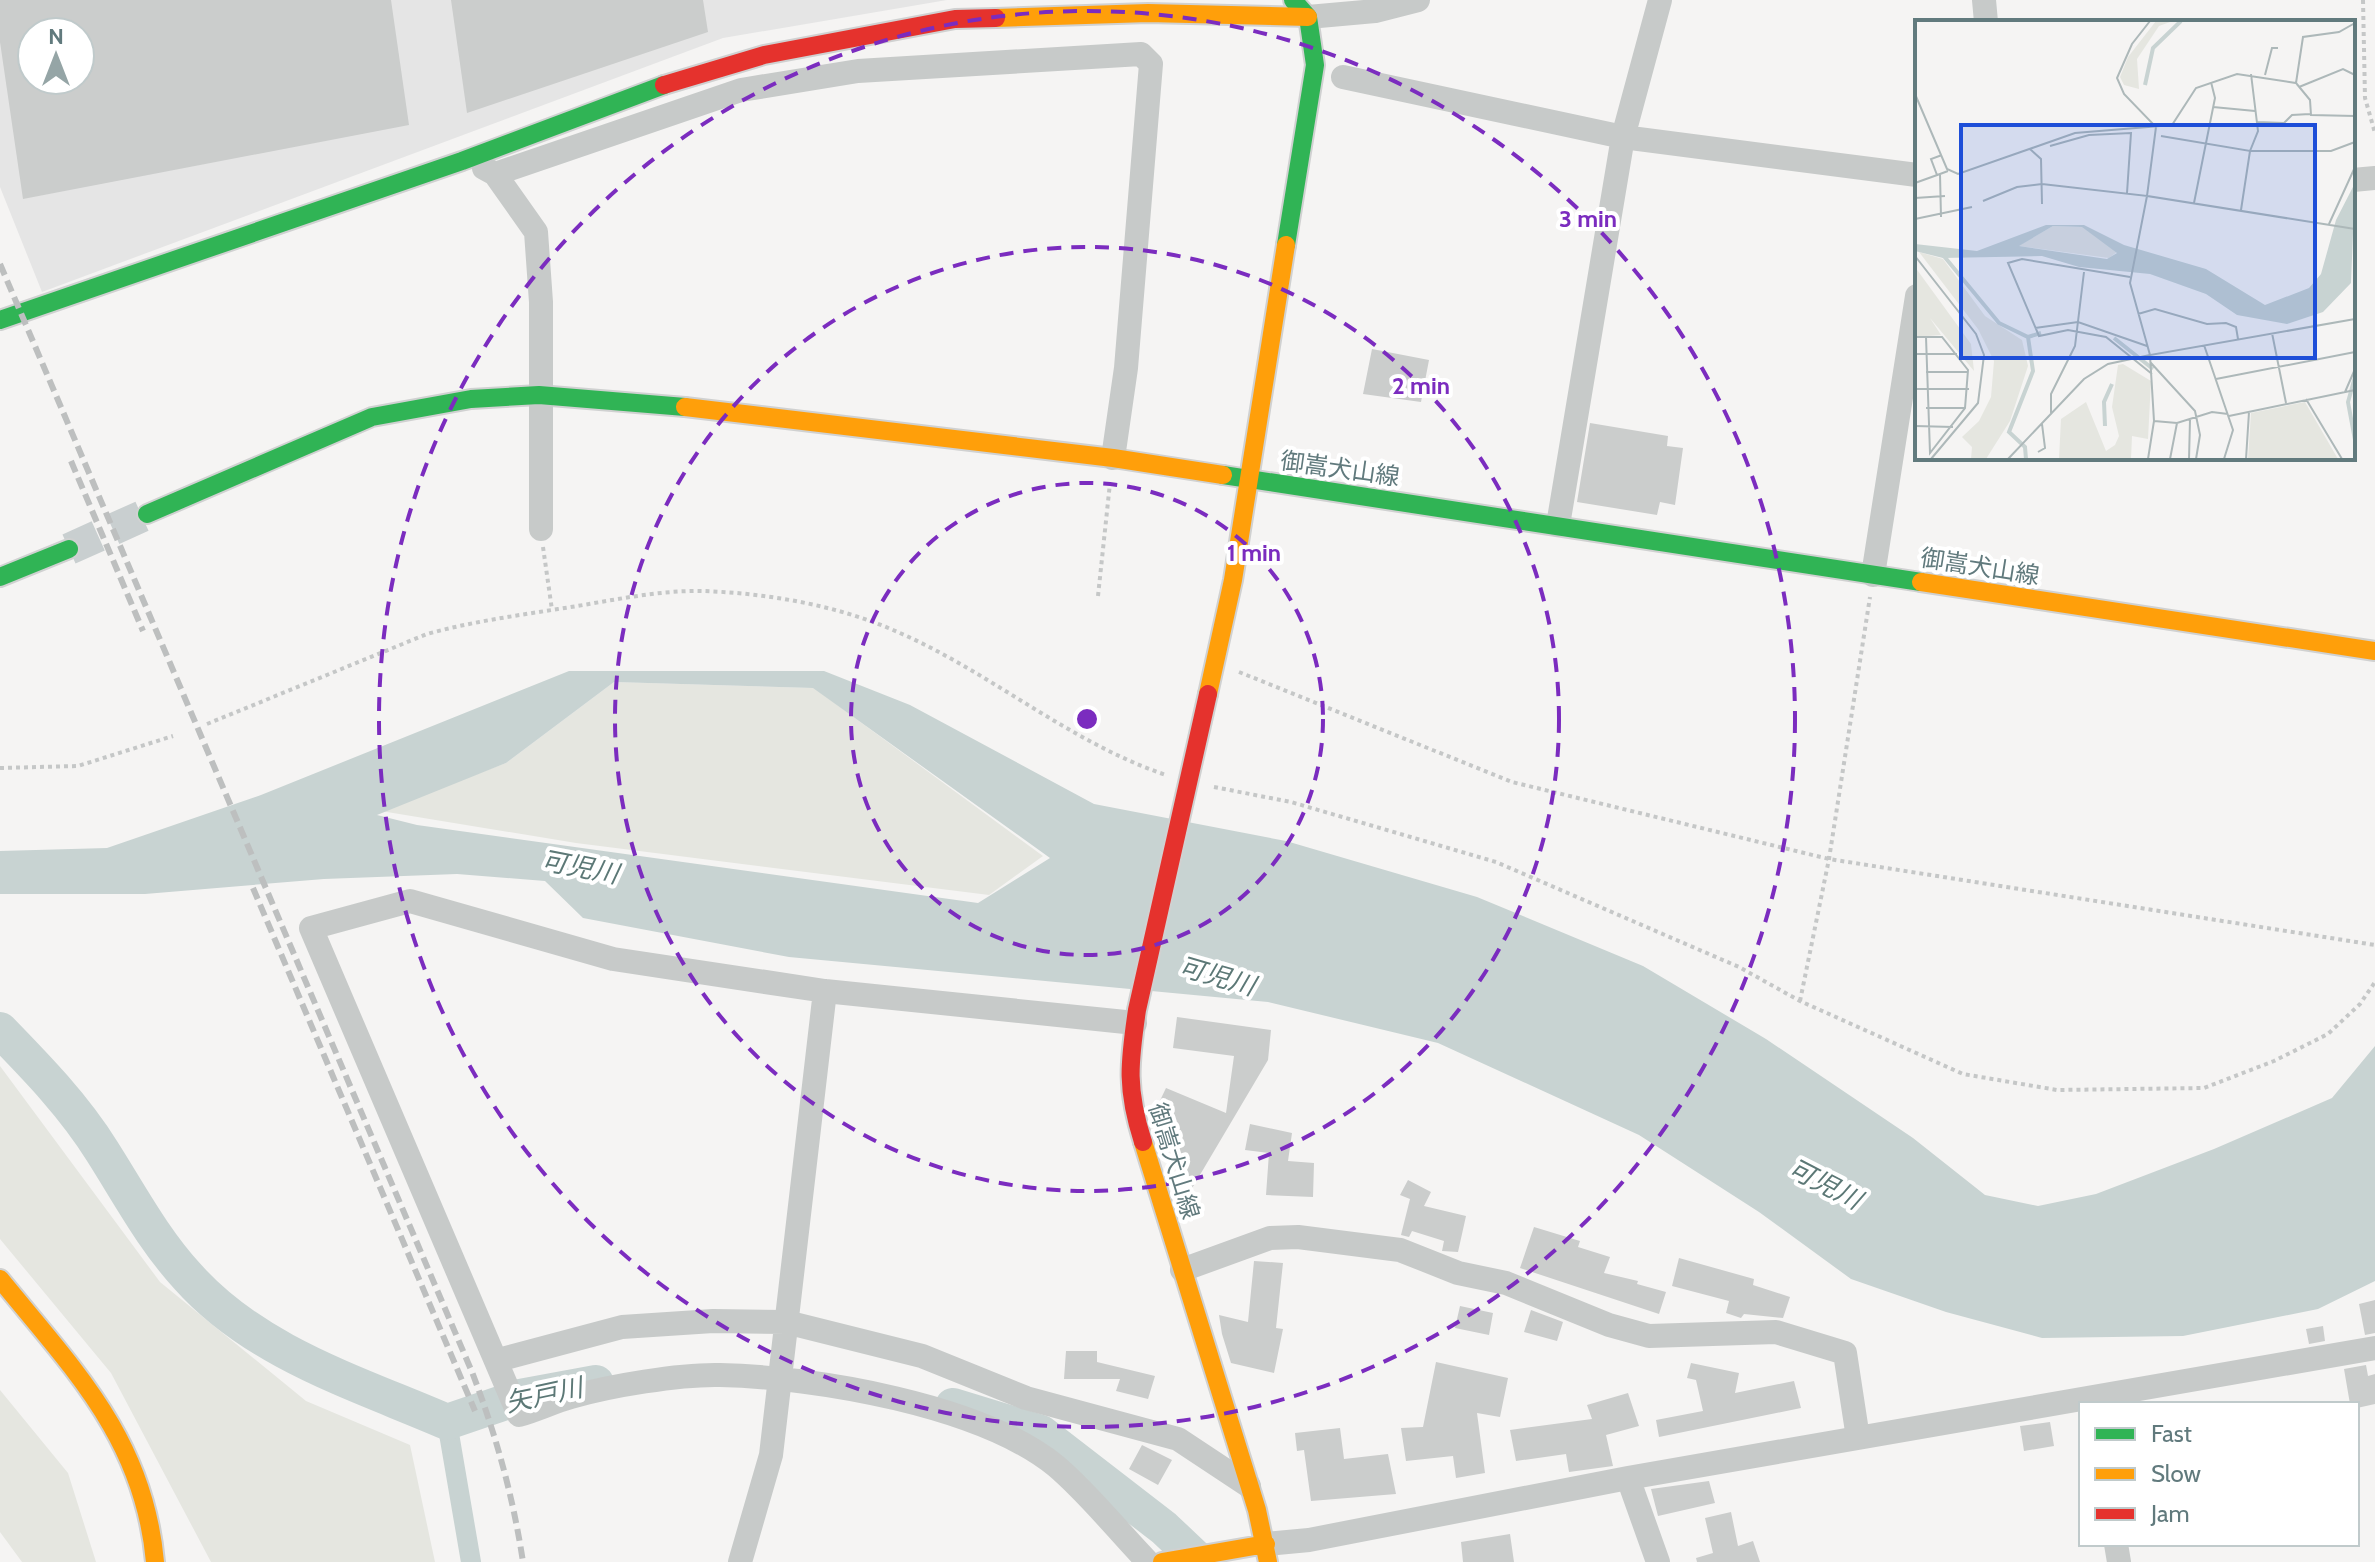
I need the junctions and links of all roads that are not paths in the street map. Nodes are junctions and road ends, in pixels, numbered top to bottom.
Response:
1 (1418, 0) edge
2 (1660, 0) edge
3 (1984, 0) edge
4 (1301, 8) edge
5 (1986, 20) edge
6 (1343, 77) dead end
7 (1623, 137) junction
8 (462, 161) junction
9 (495, 174) junction
10 (1915, 175) edge
11 (2375, 178) edge
12 (2355, 180) edge
13 (1915, 309) edge
14 (0, 320) edge
15 (539, 395) junction
16 (1113, 458) junction
17 (1249, 480) junction
18 (147, 514) tunnel mouth
19 (1558, 525) junction
20 (541, 529) road end
21 (69, 549) tunnel mouth
22 (1873, 575) junction
23 (0, 577) edge
24 (2375, 651) edge
25 (825, 991) junction
26 (1136, 1016) junction
27 (1182, 1270) junction
28 (0, 1279) edge
29 (785, 1327) junction
30 (2375, 1348) edge
31 (498, 1360) junction
32 (781, 1381) junction
33 (2087, 1401) edge
34 (2079, 1402) edge
35 (1858, 1438) junction
36 (1628, 1478) junction
37 (1249, 1486) junction
38 (1267, 1553) edge
39 (155, 1562) edge
40 (740, 1562) edge
41 (1148, 1562) edge
42 (1162, 1562) edge
43 (1658, 1562) edge

1 - 4 street
2 - 7 street
3 - 5 street
4 - 8 street
4 - 17 street
6 - 7 street
7 - 10 street
7 - 19 street
8 - 9 street
8 - 14 street
9 - 15 street
9 - 16 street
11 - 12 street
13 - 22 street
15 - 16 street
15 - 18 street
15 - 20 street
16 - 17 street
17 - 19 street, 御嵩犬山線
17 - 26 street, 御嵩犬山線
19 - 22 street, 御嵩犬山線
21 - 23 street
22 - 24 street, 御嵩犬山線
25 - 26 street
25 - 29 street
25 - 31 street
26 - 27 street, 御嵩犬山線
27 - 35 street
27 - 37 street, 御嵩犬山線
28 - 39 street
29 - 31 street
29 - 32 street
29 - 37 street
30 - 33 street
31 - 32 street
32 - 40 street
32 - 41 street
34 - 35 street
35 - 36 street
36 - 38 street
36 - 43 street
37 - 38 street, 御嵩犬山線
38 - 42 street

